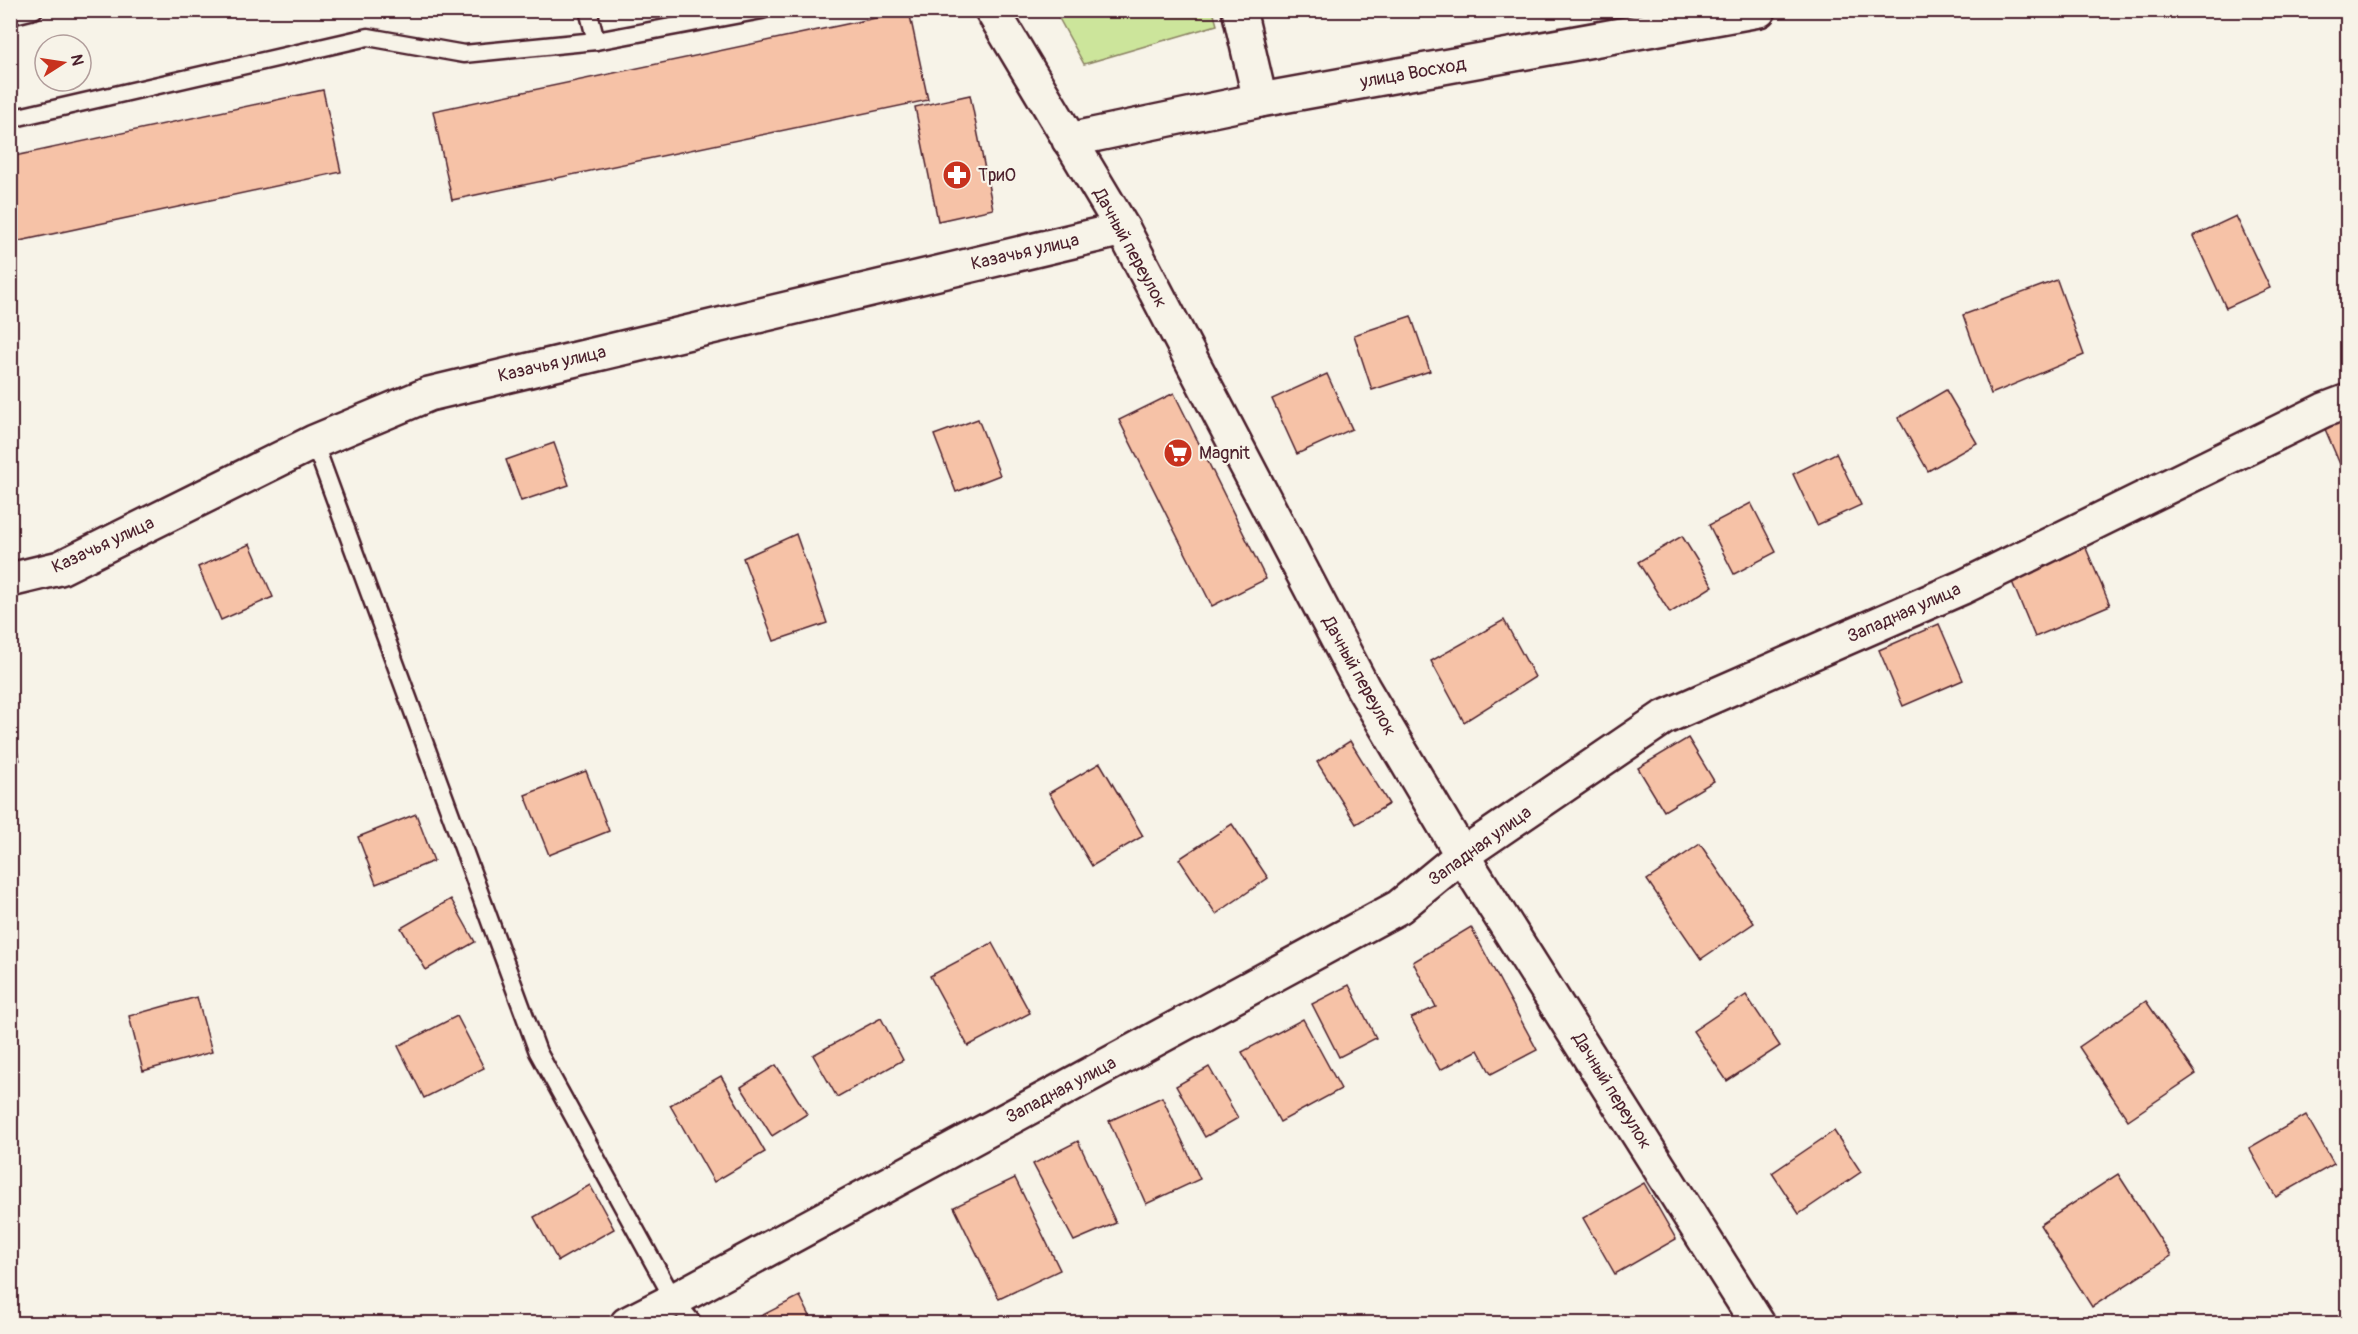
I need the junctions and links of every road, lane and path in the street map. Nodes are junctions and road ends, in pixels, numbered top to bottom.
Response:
1 (34, 10) edge
2 (588, 10) edge
3 (762, 10) edge
4 (992, 10) edge
5 (1239, 10) edge
6 (1759, 10) edge
7 (10, 16) edge
8 (596, 41) junction
9 (1260, 100) junction
10 (10, 119) edge
11 (1069, 140) junction
12 (1123, 229) junction
13 (2348, 401) edge
14 (314, 442) junction
15 (10, 580) edge
16 (1462, 855) junction
17 (684, 1312) edge
18 (627, 1323) edge
19 (1758, 1323) edge

1 - 7 lane
2 - 8 lane
3 - 8 lane
4 - 11 street, Дачный переулок
5 - 9 street
6 - 9 street, улица Восход
8 - 10 lane
9 - 11 street, улица Восход
11 - 12 street, Дачный переулок
12 - 14 street, Казачья улица
12 - 16 street, Дачный переулок
13 - 16 street, Западная улица
14 - 15 street, Казачья улица
14 - 17 lane
16 - 17 street, Западная улица
16 - 19 street, Дачный переулок
17 - 18 street, Западная улица

